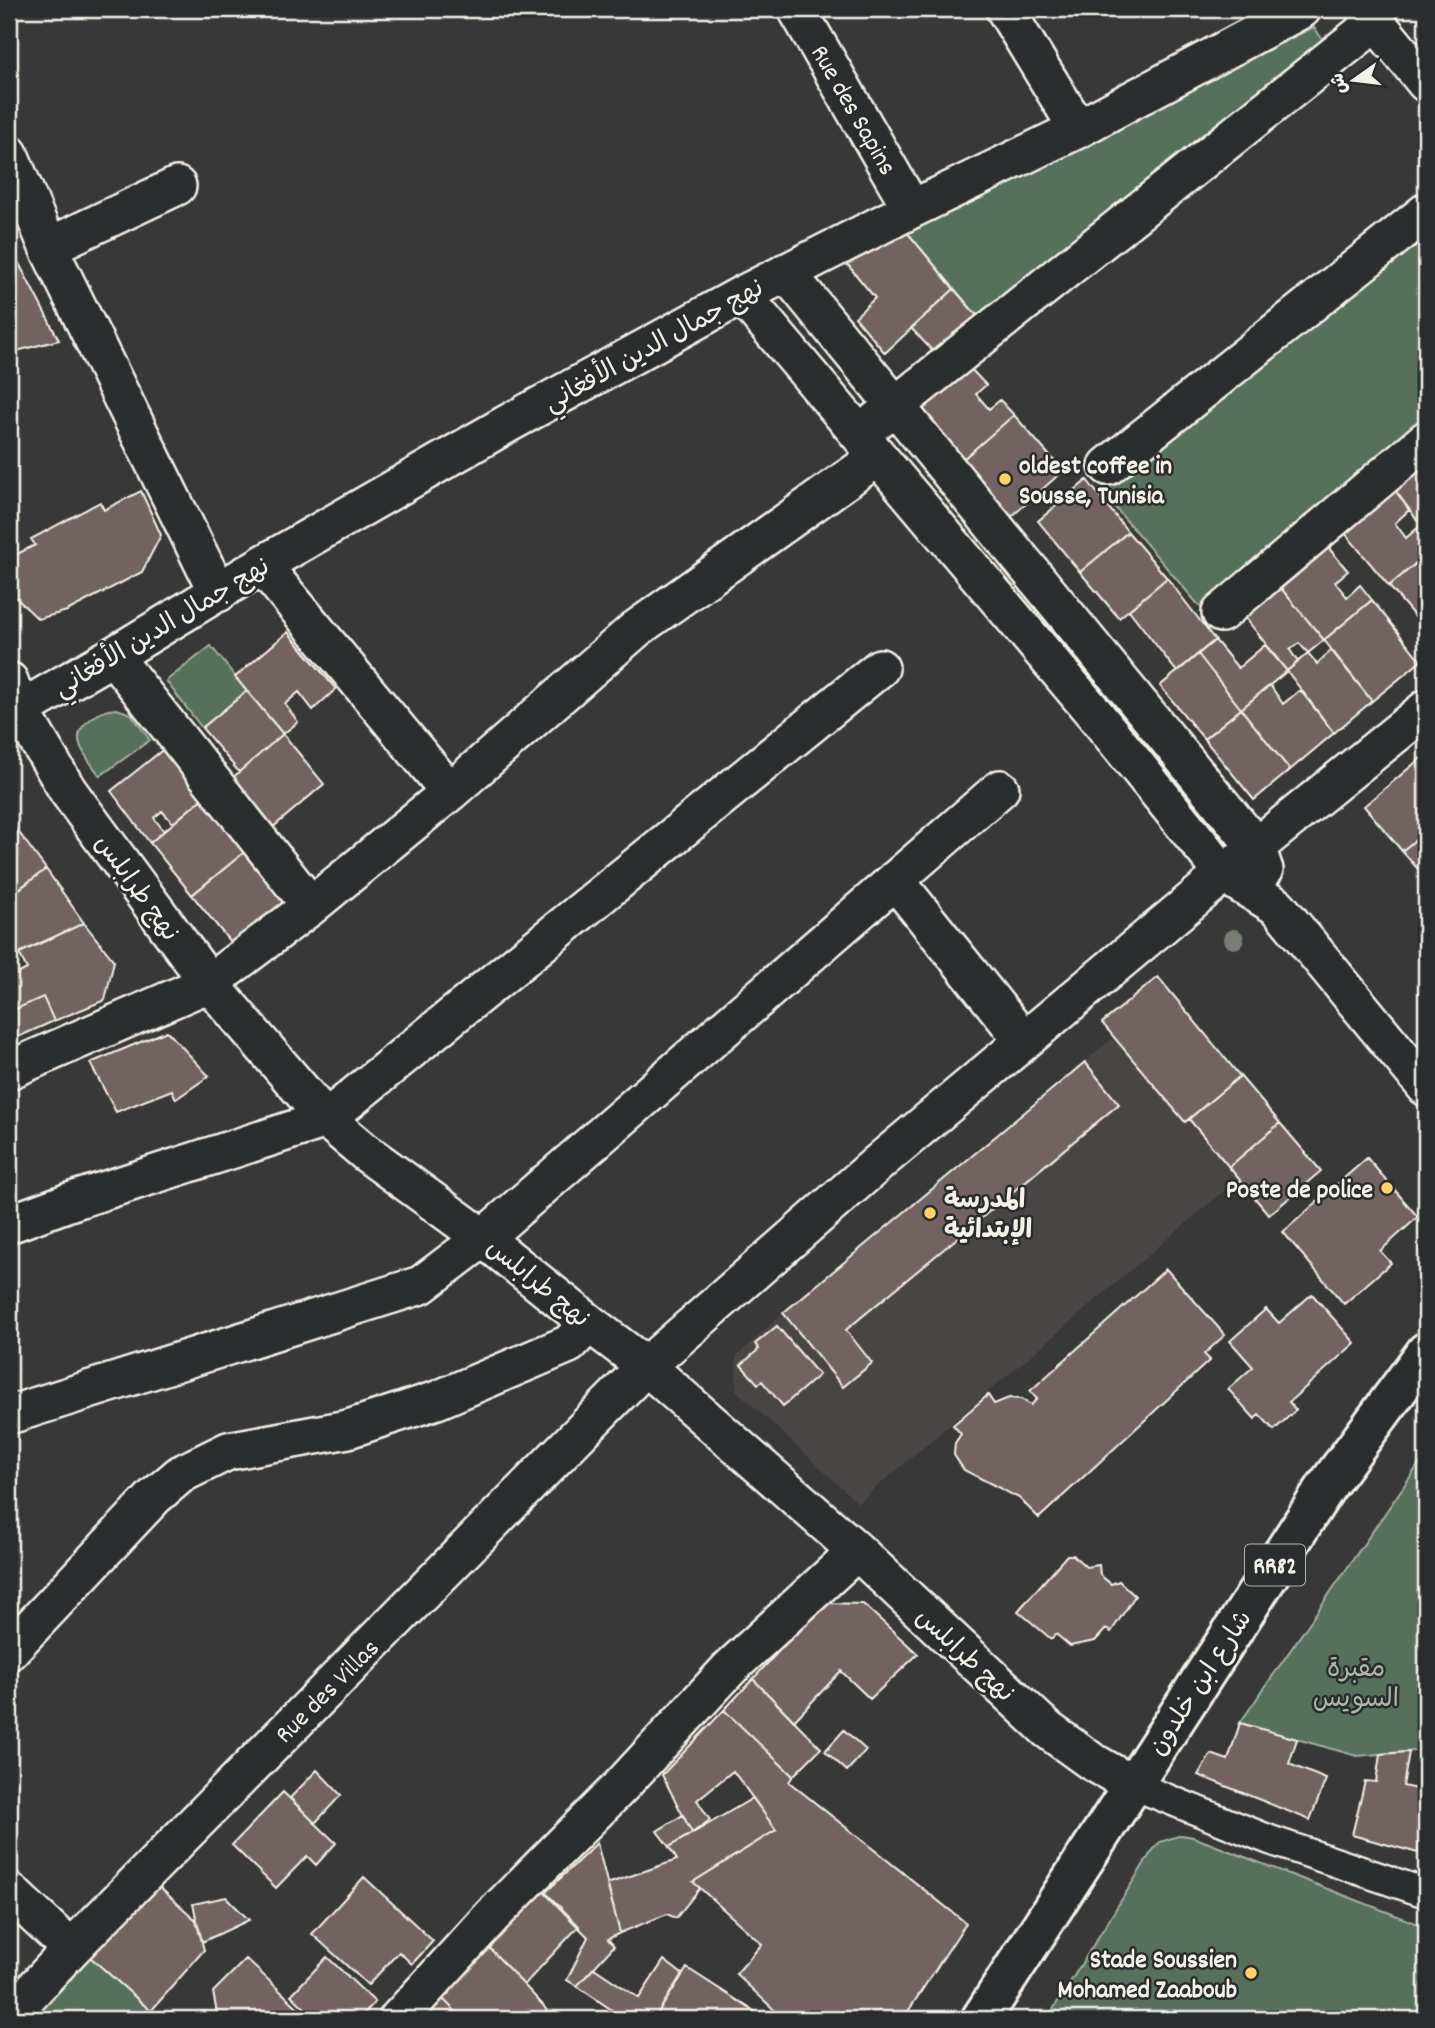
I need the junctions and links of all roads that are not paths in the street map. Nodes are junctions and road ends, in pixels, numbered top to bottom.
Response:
1 (797, 9) edge
2 (1005, 9) edge
3 (1301, 9) edge
4 (1371, 15) edge
5 (1426, 83) edge
6 (1078, 129) junction
7 (9, 154) edge
8 (177, 186) dead end
9 (912, 209) junction
10 (1426, 212) edge
11 (48, 247) junction
12 (786, 272) junction
13 (742, 295) junction
14 (895, 405) junction
15 (1426, 440) edge
16 (869, 446) junction
17 (1108, 466) dead end
18 (262, 565) junction
19 (218, 593) junction
20 (1221, 613) dead end
21 (114, 656) junction
22 (880, 668) dead end
23 (12, 702) edge
24 (1421, 725) edge
25 (1000, 789) dead end
26 (450, 792) junction
27 (1256, 847) junction
28 (1224, 874) junction
29 (895, 880) junction
30 (311, 906) junction
31 (1278, 907) junction
32 (209, 983) junction
33 (1024, 1041) junction
34 (9, 1070) edge
35 (1426, 1087) edge
36 (326, 1119) junction
37 (9, 1224) edge
38 (483, 1238) junction
39 (589, 1323) junction
40 (1426, 1352) edge
41 (646, 1366) junction
42 (9, 1415) edge
43 (857, 1551) junction
44 (9, 1651) edge
45 (1133, 1785) junction
46 (9, 1891) edge
47 (1426, 1893) edge
48 (71, 1949) junction
49 (9, 2017) edge
50 (398, 2019) edge
51 (981, 2019) edge

1 - 9 street, Rue des Sapins
2 - 6 street
3 - 6 street, نهج جمال الدين الأفغاني
4 - 5 street
4 - 14 street
6 - 9 street, نهج جمال الدين الأفغاني
7 - 11 street
8 - 11 street
9 - 12 street, نهج جمال الدين الأفغاني
10 - 17 street
11 - 19 street
12 - 13 street, نهج جمال الدين الأفغاني
12 - 14 street
13 - 16 street
13 - 18 street, نهج جمال الدين الأفغاني
14 - 16 street
14 - 27 street
15 - 20 street
16 - 26 street
16 - 28 street
18 - 19 street, نهج جمال الدين الأفغاني
18 - 26 street
19 - 21 street, نهج جمال الدين الأفغاني
21 - 23 street, نهج جمال الدين الأفغاني
21 - 30 street
22 - 36 street
23 - 32 street, نهج طرابلس
24 - 27 street, Rue des Villas
25 - 29 street
26 - 30 street
27 - 28 street, Rue des Villas
27 - 31 street
28 - 31 street
28 - 33 street, Rue des Villas
29 - 33 street
29 - 38 street
30 - 32 street
31 - 35 street
32 - 34 street
32 - 36 street, نهج طرابلس
33 - 41 street, Rue des Villas
36 - 37 street
36 - 38 street, نهج طرابلس
38 - 39 street, نهج طرابلس
38 - 42 street
39 - 41 street, نهج طرابلس
39 - 44 street
40 - 45 main road, شارع ابن خلدون / RR82
41 - 43 street, نهج طرابلس
41 - 48 street, Rue des Villas
43 - 45 street, نهج طرابلس
43 - 50 street
45 - 47 street
45 - 51 main road, شارع ابن خلدون / RR82
46 - 48 street
48 - 49 street, Rue des Villas

